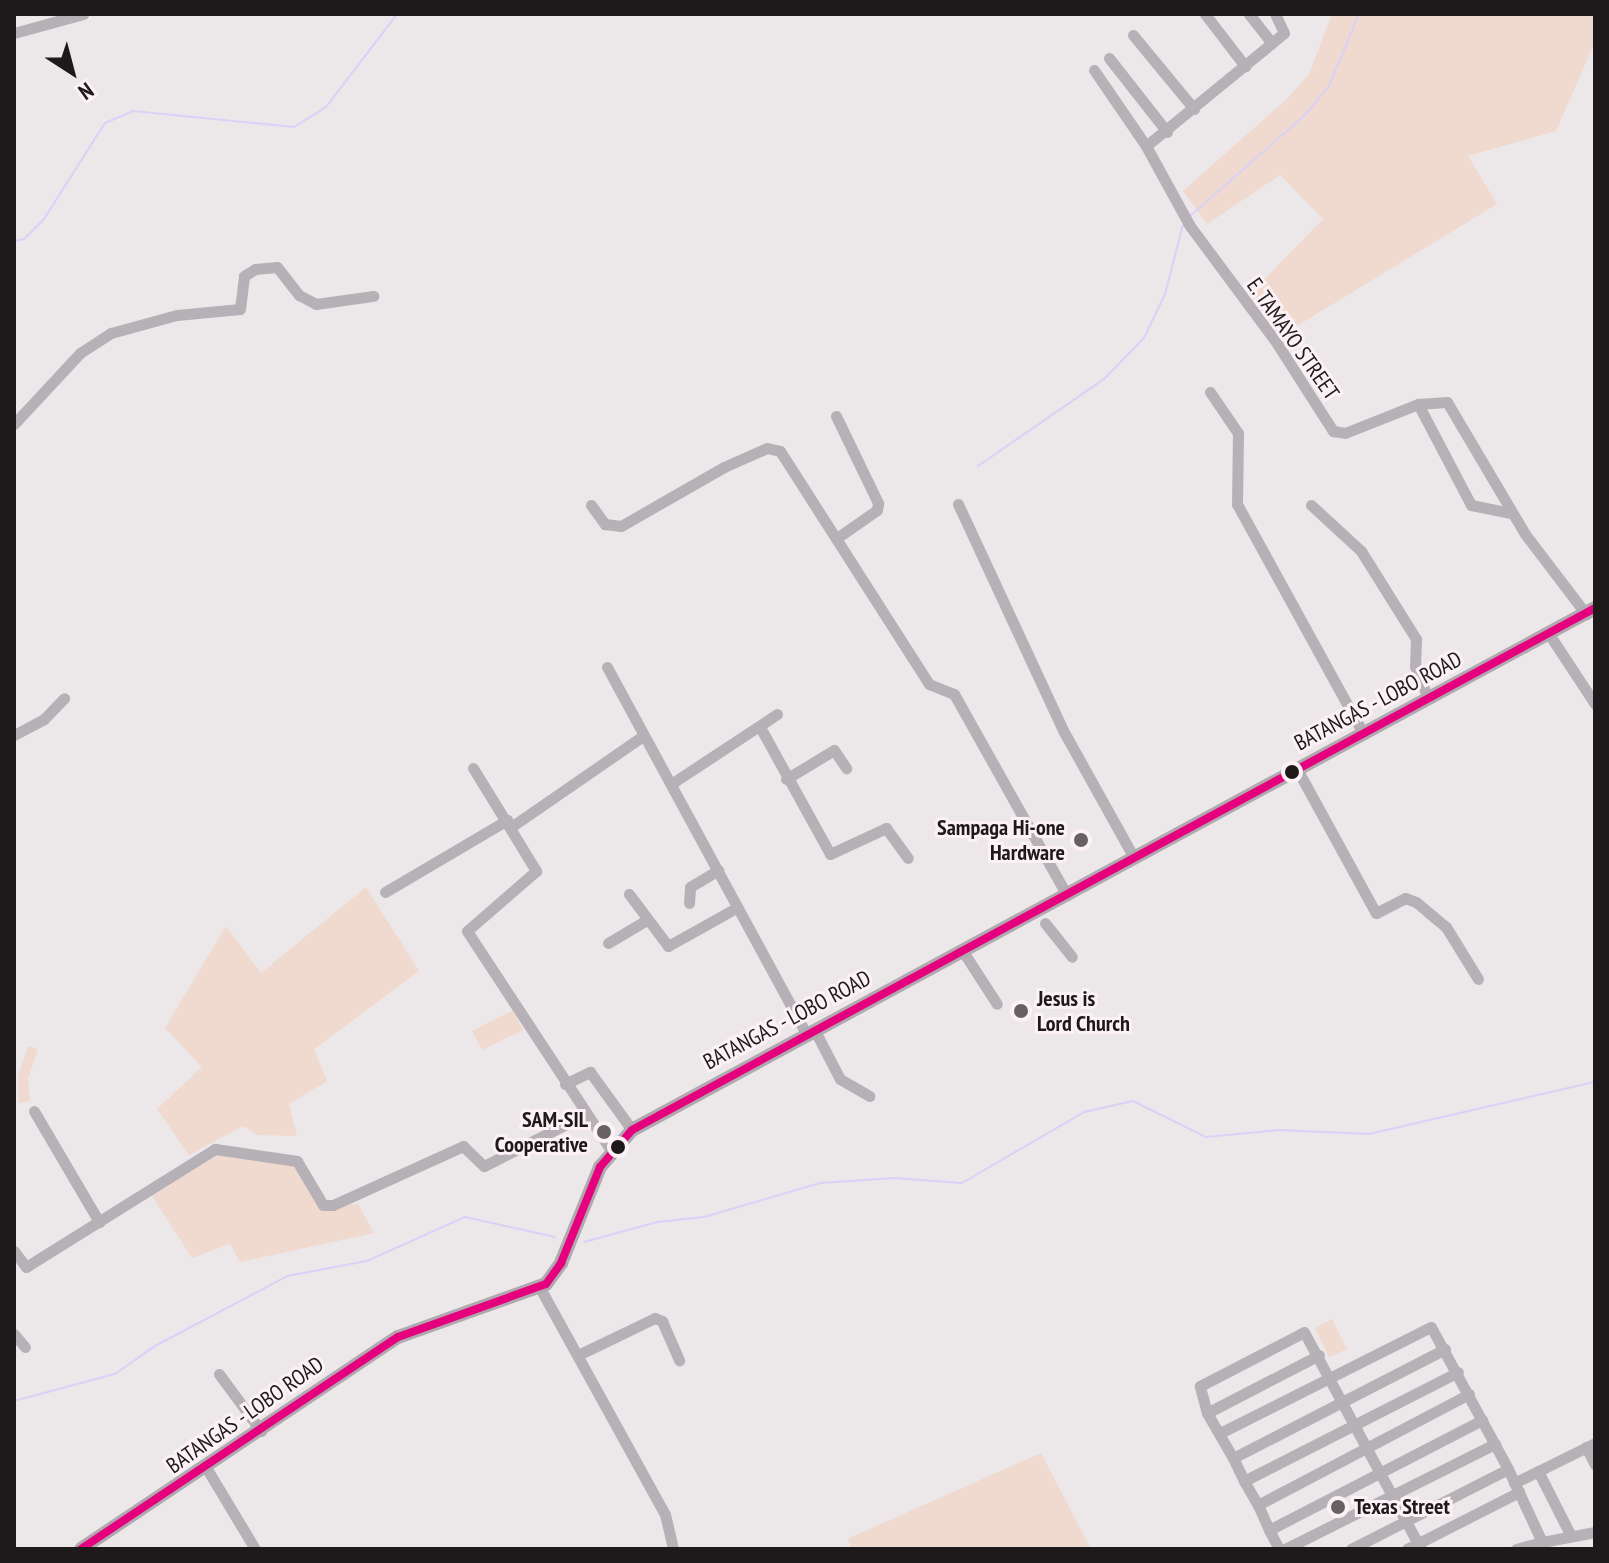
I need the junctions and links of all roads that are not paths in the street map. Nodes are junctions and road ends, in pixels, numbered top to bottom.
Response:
1 (83, 14) edge
2 (1205, 14) edge
3 (1249, 14) edge
4 (1275, 14) edge
5 (14, 33) edge
6 (1133, 35) dead end
7 (1272, 43) junction
8 (1109, 58) dead end
9 (1245, 66) junction
10 (1094, 70) dead end
11 (1194, 109) junction
12 (1167, 132) junction
13 (1146, 146) junction
14 (373, 296) dead end
15 (1210, 392) dead end
16 (1418, 404) junction
17 (836, 416) dead end
18 (14, 424) edge
19 (958, 504) dead end
20 (591, 505) dead end
21 (1311, 505) dead end
22 (1511, 513) junction
23 (837, 538) junction
24 (1590, 611) edge
25 (1549, 634) junction
26 (607, 667) dead end
27 (64, 698) dead end
28 (1428, 699) junction
29 (1595, 704) edge
30 (777, 714) dead end
31 (760, 727) junction
32 (1363, 733) junction
33 (14, 735) edge
34 (643, 736) junction
35 (473, 768) dead end
36 (846, 768) dead end
37 (1297, 769) junction
38 (786, 779) junction
39 (671, 784) junction
40 (509, 823) junction
41 (908, 858) dead end
42 (1134, 858) junction
43 (718, 870) junction
44 (385, 892) dead end
45 (629, 894) dead end
46 (1067, 895) junction
47 (689, 903) dead end
48 (736, 908) junction
49 (1042, 917) junction
50 (645, 921) junction
51 (608, 943) dead end
52 (962, 950) junction
53 (1072, 957) dead end
54 (1478, 979) dead end
55 (997, 1004) dead end
56 (810, 1031) junction
57 (565, 1084) junction
58 (870, 1096) dead end
59 (34, 1111) dead end
60 (584, 1115) junction
61 (632, 1130) junction
62 (610, 1149) junction
63 (99, 1222) junction
64 (14, 1251) edge
65 (26, 1267) junction
66 (14, 1275) edge
67 (540, 1288) junction
68 (14, 1334) edge
69 (25, 1347) dead end
70 (1445, 1349) junction
71 (578, 1355) junction
72 (1319, 1355) junction
73 (679, 1360) dead end
74 (1458, 1372) junction
75 (219, 1374) dead end
76 (1332, 1378) junction
77 (1469, 1394) junction
78 (1343, 1401) junction
79 (1207, 1413) junction
80 (1482, 1420) junction
81 (1357, 1425) junction
82 (261, 1431) junction
83 (1220, 1433) junction
84 (1495, 1444) junction
85 (1590, 1445) edge
86 (1369, 1449) junction
87 (1233, 1458) junction
88 (1595, 1465) edge
89 (207, 1469) junction
90 (1508, 1469) junction
91 (1380, 1471) junction
92 (1538, 1471) junction
93 (1244, 1481) junction
94 (1517, 1487) junction
95 (1392, 1495) junction
96 (1258, 1505) junction
97 (1405, 1518) junction
98 (1269, 1530) junction
99 (1595, 1532) edge
100 (1571, 1536) junction
101 (1542, 1542) junction
102 (1419, 1546) edge
103 (81, 1549) edge
104 (255, 1549) edge
105 (673, 1549) edge
106 (1279, 1549) edge
107 (1285, 1549) edge
108 (1351, 1549) edge
109 (1407, 1549) edge
110 (1516, 1549) edge

1 - 5 street
2 - 9 street
3 - 7 street
4 - 7 street
6 - 11 street
7 - 9 street
8 - 12 street
9 - 11 street
10 - 13 street
11 - 12 street
12 - 13 street
13 - 16 street, E. TAMAYO STREET
14 - 18 street
15 - 32 street
16 - 22 street
16 - 22 street
17 - 23 street
19 - 42 street
20 - 23 street
21 - 28 street
22 - 24 street
23 - 46 street
24 - 25 main road, BATANGAS - LOBO ROAD
25 - 28 main road, BATANGAS - LOBO ROAD
25 - 29 street
26 - 34 street
27 - 33 street
28 - 32 main road, BATANGAS - LOBO ROAD
30 - 31 street
31 - 38 street
31 - 39 street
32 - 37 main road, BATANGAS - LOBO ROAD
34 - 39 street
34 - 40 street
35 - 40 street
36 - 38 street
37 - 42 main road, BATANGAS - LOBO ROAD
37 - 54 street
38 - 41 street
39 - 43 street
40 - 44 street
40 - 57 street
42 - 46 main road, BATANGAS - LOBO ROAD
43 - 47 street
43 - 48 street
45 - 50 street
46 - 49 main road, BATANGAS - LOBO ROAD
48 - 50 street
48 - 56 street
49 - 52 main road, BATANGAS - LOBO ROAD
49 - 53 street
50 - 51 street
52 - 55 street
52 - 56 main road, BATANGAS - LOBO ROAD
56 - 58 street
56 - 61 main road, BATANGAS - LOBO ROAD
57 - 60 street
57 - 61 street
59 - 63 street
60 - 62 street
60 - 63 street
61 - 62 main road, BATANGAS - LOBO ROAD
62 - 67 main road, BATANGAS - LOBO ROAD
63 - 65 street
64 - 65 street
65 - 66 street
67 - 71 street
67 - 82 main road, BATANGAS - LOBO ROAD
68 - 69 street
70 - 74 street
70 - 76 street
70 - 78 street
71 - 73 street
71 - 105 street
72 - 76 street
72 - 79 street
72 - 79 street
74 - 77 street
74 - 81 street
75 - 82 street
76 - 78 street
76 - 83 street
77 - 80 street
77 - 86 street
78 - 81 street
78 - 87 street
79 - 83 street
80 - 84 street
80 - 91 street
81 - 86 street
81 - 93 street
82 - 89 main road, BATANGAS - LOBO ROAD
83 - 87 street
84 - 90 street
84 - 95 street
85 - 88 street
85 - 92 street
86 - 91 street
86 - 96 street
87 - 93 street
89 - 103 main road, BATANGAS - LOBO ROAD
89 - 104 street
90 - 94 street
90 - 97 street
91 - 95 street
91 - 98 street
92 - 94 street
92 - 100 street
93 - 96 street
94 - 101 street
94 - 102 street
95 - 97 street
95 - 107 street
96 - 98 street
97 - 102 street
97 - 108 street
98 - 106 street
99 - 100 street
100 - 101 street
101 - 110 street
102 - 109 street

